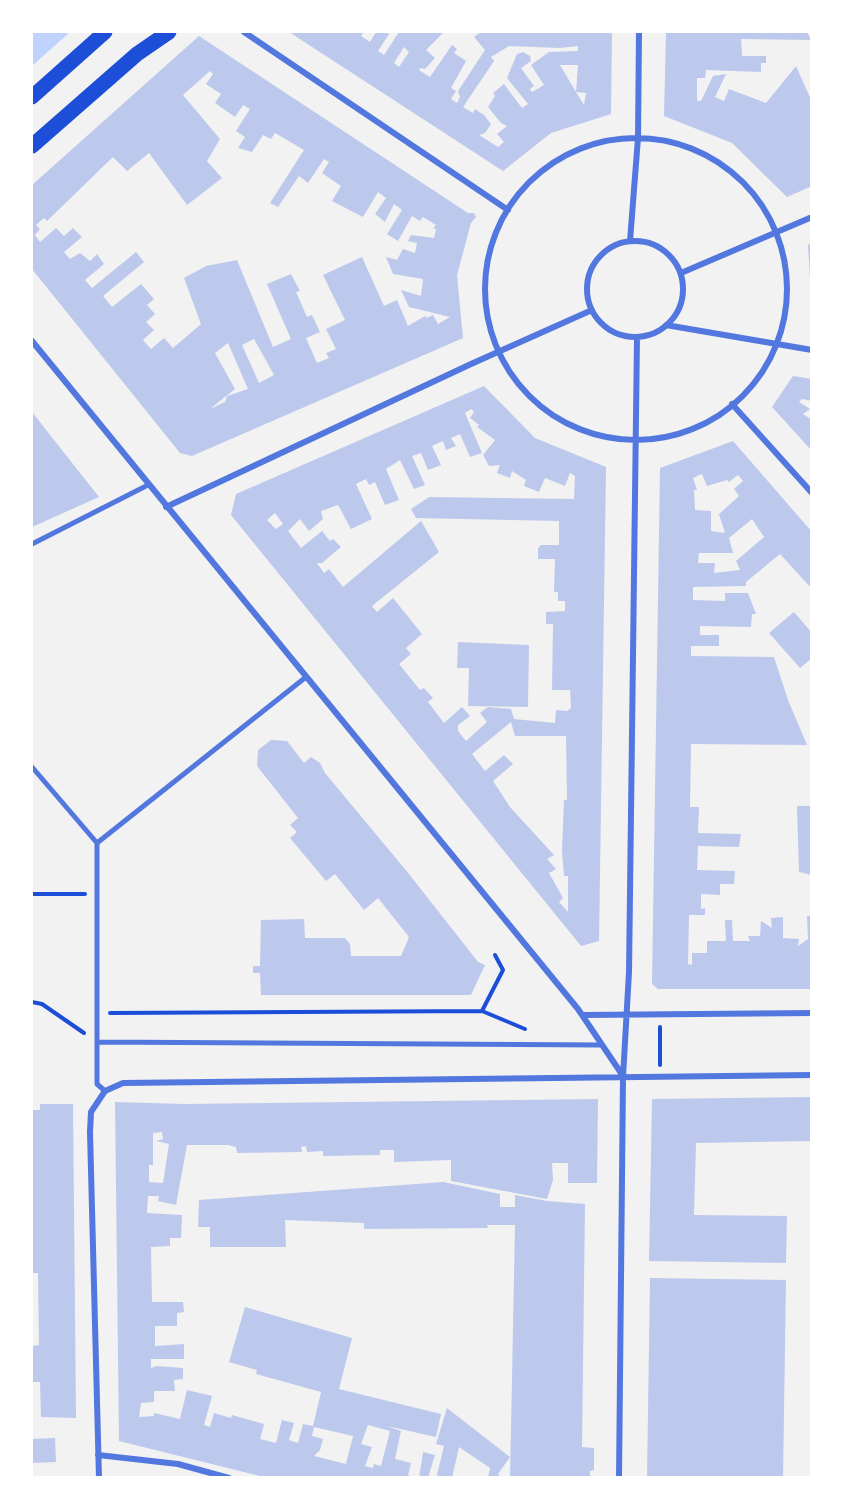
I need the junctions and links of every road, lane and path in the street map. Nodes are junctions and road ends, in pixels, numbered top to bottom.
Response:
1 (105, 32) edge
2 (169, 32) edge
3 (244, 32) edge
4 (639, 32) edge
5 (32, 98) edge
6 (638, 138) junction
7 (32, 146) edge
8 (508, 210) junction
9 (812, 217) edge
10 (776, 233) junction
11 (630, 241) junction
12 (681, 273) junction
13 (592, 310) junction
14 (666, 326) junction
15 (637, 337) junction
16 (32, 341) edge
17 (776, 344) junction
18 (812, 350) edge
19 (499, 352) junction
20 (732, 404) junction
21 (634, 440) junction
22 (148, 485) junction
23 (812, 493) edge
24 (166, 507) junction
25 (32, 544) edge
26 (306, 676) junction
27 (32, 767) edge
28 (97, 843) junction
29 (32, 894) edge
30 (98, 894) junction
31 (495, 955) dead end
32 (32, 1002) edge
33 (812, 1013) edge
34 (97, 1014) junction
35 (627, 1014) junction
36 (660, 1014) junction
37 (583, 1015) junction
38 (97, 1042) junction
39 (602, 1045) junction
40 (812, 1075) edge
41 (623, 1077) junction
42 (661, 1077) junction
43 (105, 1091) junction
44 (98, 1455) junction
45 (99, 1478) edge
46 (229, 1478) edge
47 (619, 1478) edge

1 - 5 main road
2 - 7 main road
3 - 8 street
4 - 6 street
6 - 8 street
6 - 10 street
6 - 11 street
8 - 19 street
9 - 10 street
10 - 12 street
10 - 17 street
11 - 12 street
11 - 13 street
12 - 14 street
13 - 15 street
13 - 19 street
14 - 15 street
14 - 17 street
15 - 21 street
16 - 22 street
17 - 18 street
17 - 20 street
19 - 21 street
19 - 24 street
20 - 21 street
20 - 23 street
21 - 35 street
22 - 24 street
22 - 25 street
24 - 26 street
26 - 28 street
26 - 37 street
27 - 28 street
28 - 30 street
29 - 30 path
30 - 34 street
31 - 34 path
32 - 38 path
33 - 36 street
34 - 38 street
35 - 36 street
35 - 37 street
35 - 41 street
36 - 42 path
37 - 39 street
38 - 39 street
38 - 43 street
39 - 41 street
40 - 42 street
41 - 42 street
41 - 43 street
41 - 47 street
43 - 44 street
44 - 45 street
44 - 46 street

